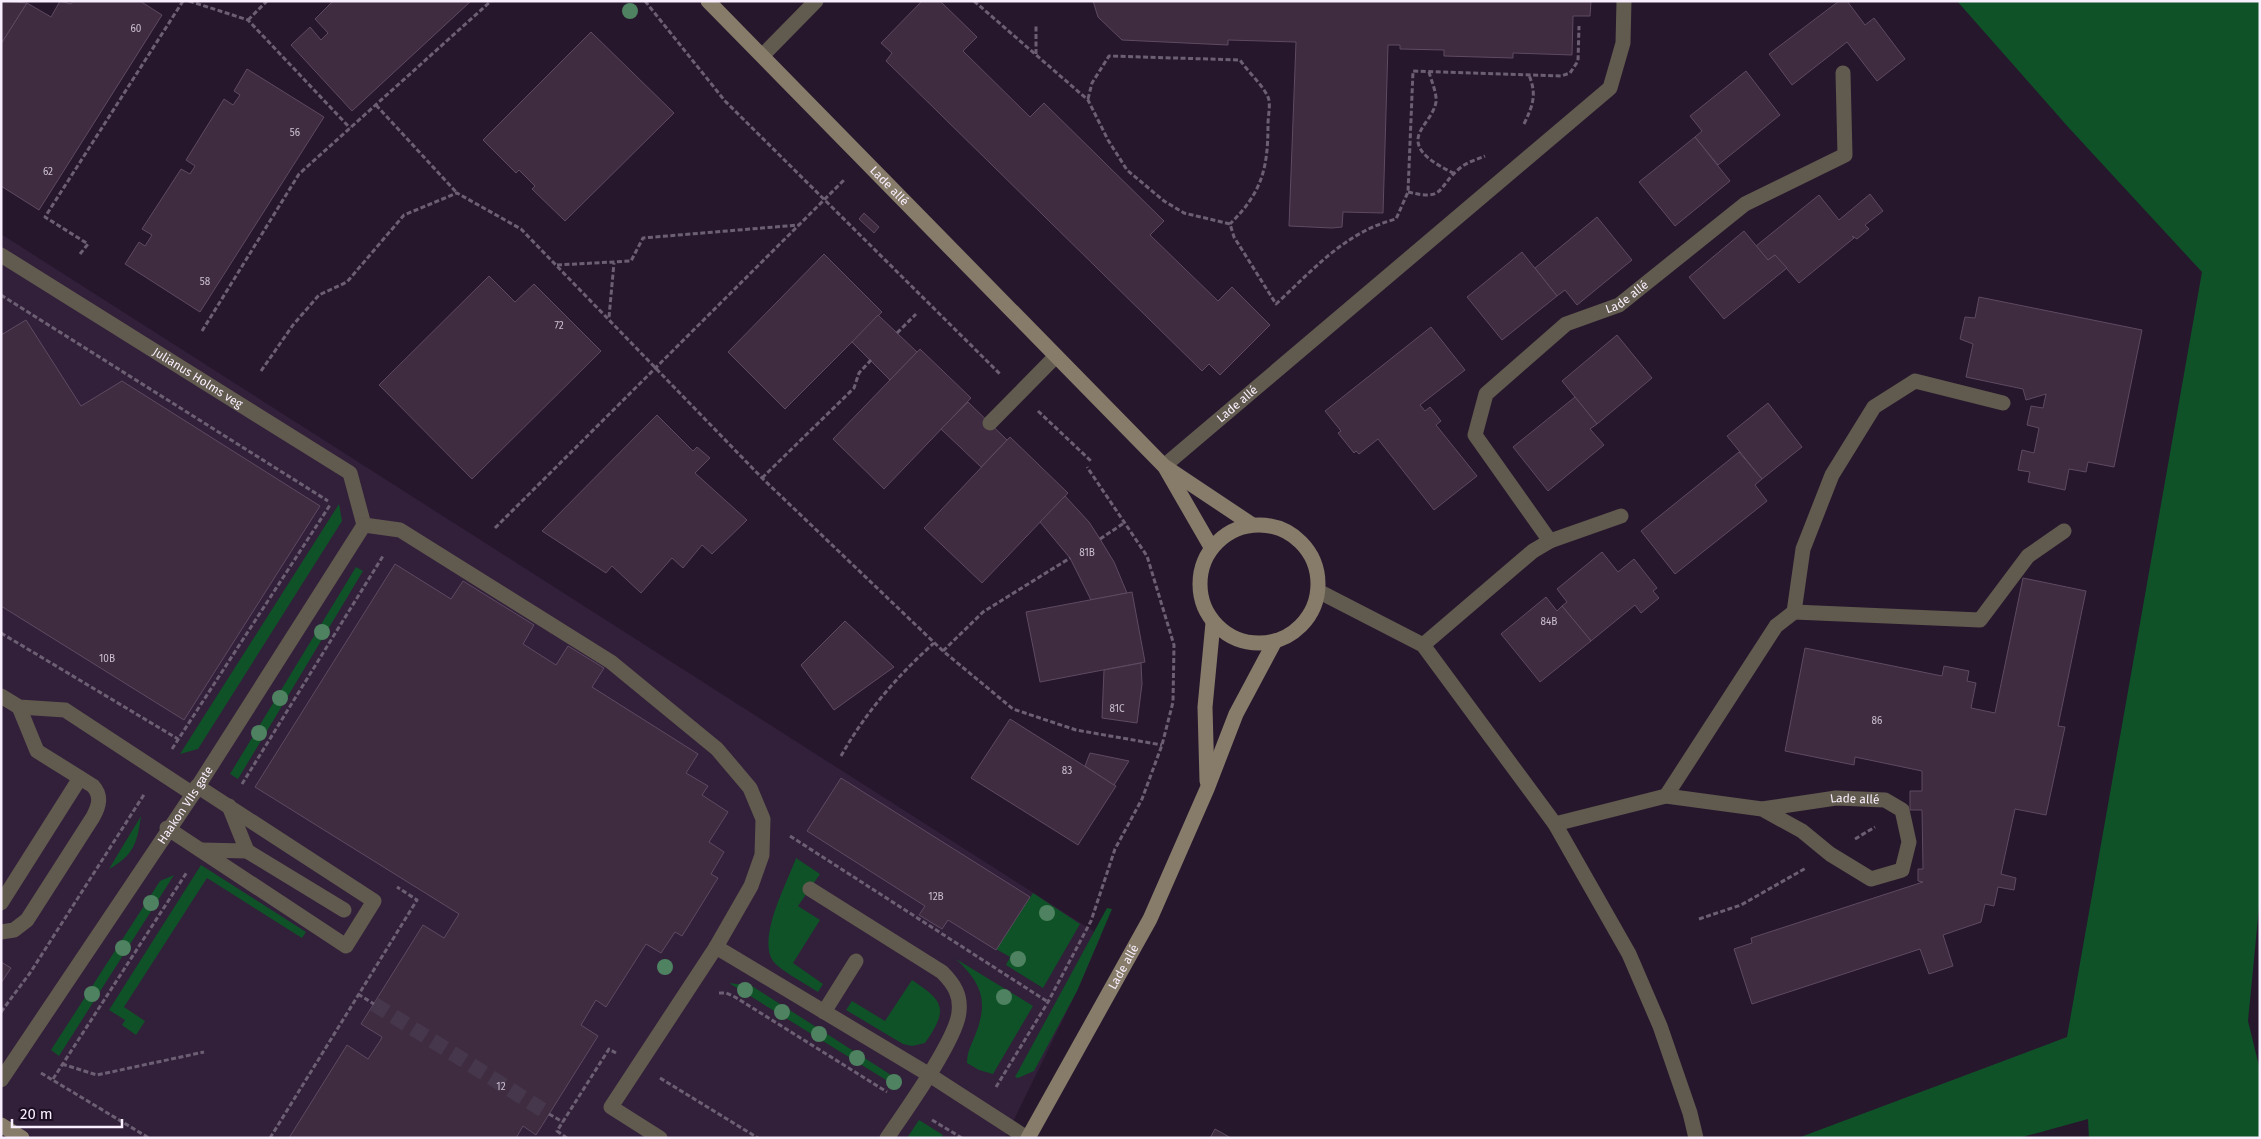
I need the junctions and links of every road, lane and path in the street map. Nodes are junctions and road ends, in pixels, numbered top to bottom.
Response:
1 (182, 1) edge
2 (189, 1) edge
3 (267, 1) edge
4 (491, 1) edge
5 (646, 1) edge
6 (708, 1) edge
7 (816, 1) edge
8 (974, 1) edge
9 (1624, 1) edge
10 (248, 20) junction
11 (1036, 25) dead end
12 (1580, 26) dead end
13 (1036, 54) junction
14 (763, 55) junction
15 (1429, 72) junction
16 (1843, 72) dead end
17 (1529, 75) junction
18 (1088, 100) junction
19 (376, 105) junction
20 (350, 128) junction
21 (1522, 129) dead end
22 (1410, 136) junction
23 (1419, 137) junction
24 (1486, 155) dead end
25 (865, 160) junction
26 (1455, 174) junction
27 (1408, 192) junction
28 (457, 193) junction
29 (824, 201) junction
30 (1230, 224) junction
31 (799, 225) junction
32 (80, 254) dead end
33 (1, 255) edge
34 (614, 263) junction
35 (556, 265) junction
36 (1, 295) edge
37 (916, 314) dead end
38 (608, 318) junction
39 (202, 331) dead end
40 (897, 333) dead end
41 (1056, 356) junction
42 (870, 360) dead end
43 (656, 368) junction
44 (261, 371) dead end
45 (1020, 393) junction
46 (2003, 403) dead end
47 (990, 423) dead end
48 (1092, 462) dead end
49 (1164, 466) junction
50 (1087, 467) dead end
51 (762, 478) junction
52 (1621, 516) dead end
53 (1124, 524) junction
54 (1251, 524) junction
55 (364, 525) junction
56 (495, 528) dead end
57 (2064, 531) dead end
58 (1100, 539) dead end
59 (1550, 541) junction
60 (1211, 547) junction
61 (1070, 558) dead end
62 (1318, 591) junction
63 (1794, 612) junction
64 (1213, 622) junction
65 (2, 634) edge
66 (1275, 641) junction
67 (934, 643) junction
68 (1423, 644) junction
69 (943, 651) junction
70 (1, 696) edge
71 (19, 707) junction
72 (178, 739) junction
73 (1162, 745) junction
74 (841, 756) dead end
75 (158, 772) junction
76 (80, 778) junction
77 (1207, 789) junction
78 (195, 790) junction
79 (1666, 796) junction
80 (228, 806) junction
81 (1762, 809) junction
82 (764, 819) junction
83 (1554, 824) junction
84 (167, 828) junction
85 (201, 850) junction
86 (247, 851) junction
87 (810, 889) dead end
88 (1, 903) edge
89 (344, 910) dead end
90 (1, 932) edge
91 (716, 947) junction
92 (856, 961) dead end
93 (358, 994) dead end
94 (715, 995) dead end
95 (1048, 1002) junction
96 (374, 1004) tunnel mouth
97 (1, 1012) edge
98 (824, 1012) junction
99 (204, 1052) dead end
100 (62, 1064) dead end
101 (663, 1070) dead end
102 (42, 1073) dead end
103 (928, 1074) junction
104 (659, 1078) dead end
105 (1, 1080) edge
106 (909, 1106) junction
107 (983, 1108) junction
108 (549, 1114) tunnel mouth
109 (1, 1125) edge
110 (22, 1138) edge
111 (149, 1138) edge
112 (566, 1138) edge
113 (660, 1138) edge
114 (887, 1138) edge
115 (962, 1138) edge
116 (1028, 1138) edge
117 (1696, 1138) edge

1 - 32 path
2 - 10 path
3 - 10 path
4 - 19 path
5 - 29 path
6 - 14 street, Lade allé
7 - 14 street
8 - 13 path
9 - 49 street, Lade allé
10 - 20 path
11 - 13 path
12 - 17 path
13 - 18 path
14 - 25 street, Lade allé
15 - 17 path
15 - 22 path
15 - 23 path
16 - 59 street, Lade allé
17 - 21 path
18 - 30 path
18 - 30 path
19 - 20 path
19 - 28 path
20 - 39 path
22 - 23 path
22 - 27 path
23 - 26 path
24 - 26 path
25 - 29 path
25 - 41 street, Lade allé
26 - 27 path
27 - 30 path
28 - 35 path
28 - 44 path
29 - 31 path
29 - 45 path
31 - 34 path
31 - 43 path
33 - 55 street, Julianus Holms veg
34 - 35 path
34 - 38 path
35 - 38 path
36 - 72 path
37 - 40 path
38 - 43 path
41 - 45 street
41 - 49 street, Lade allé
42 - 51 path
43 - 51 path
43 - 56 path
45 - 47 street
45 - 48 path
46 - 63 street
49 - 54 street, Lade allé
49 - 60 street, Lade allé
50 - 53 path
51 - 67 path
52 - 59 street
53 - 58 path
53 - 73 path
54 - 60 street
54 - 62 street
55 - 78 street, Haakon VIIs gate
55 - 82 street
57 - 63 street
59 - 68 street
60 - 64 street
61 - 69 path
62 - 66 street
62 - 68 street
63 - 79 street
64 - 66 street
64 - 77 street, Lade allé
65 - 72 path
66 - 77 street, Lade allé
67 - 69 path
67 - 74 path
68 - 83 street
69 - 73 path
70 - 71 street
71 - 75 street
71 - 76 street
72 - 75 path
73 - 95 path
75 - 78 street
75 - 97 path
76 - 88 street
76 - 90 street
77 - 116 street, Lade allé
78 - 80 street
78 - 84 street, Haakon VIIs gate
79 - 81 street, Lade allé
79 - 83 street, Lade allé
80 - 85 street
80 - 86 street
81 - 81 street, Lade allé
82 - 91 street
82 - 95 path
83 - 117 street
84 - 85 street
84 - 105 street, Haakon VIIs gate
85 - 86 street
86 - 89 street
87 - 103 street
91 - 98 street
91 - 113 street
92 - 98 street
93 - 96 path
94 - 106 path
95 - 107 path
98 - 103 street
99 - 100 path
101 - 104 path
102 - 111 path
103 - 106 street
103 - 107 street
106 - 114 street
106 - 115 path
107 - 116 street
108 - 112 path
109 - 110 street

